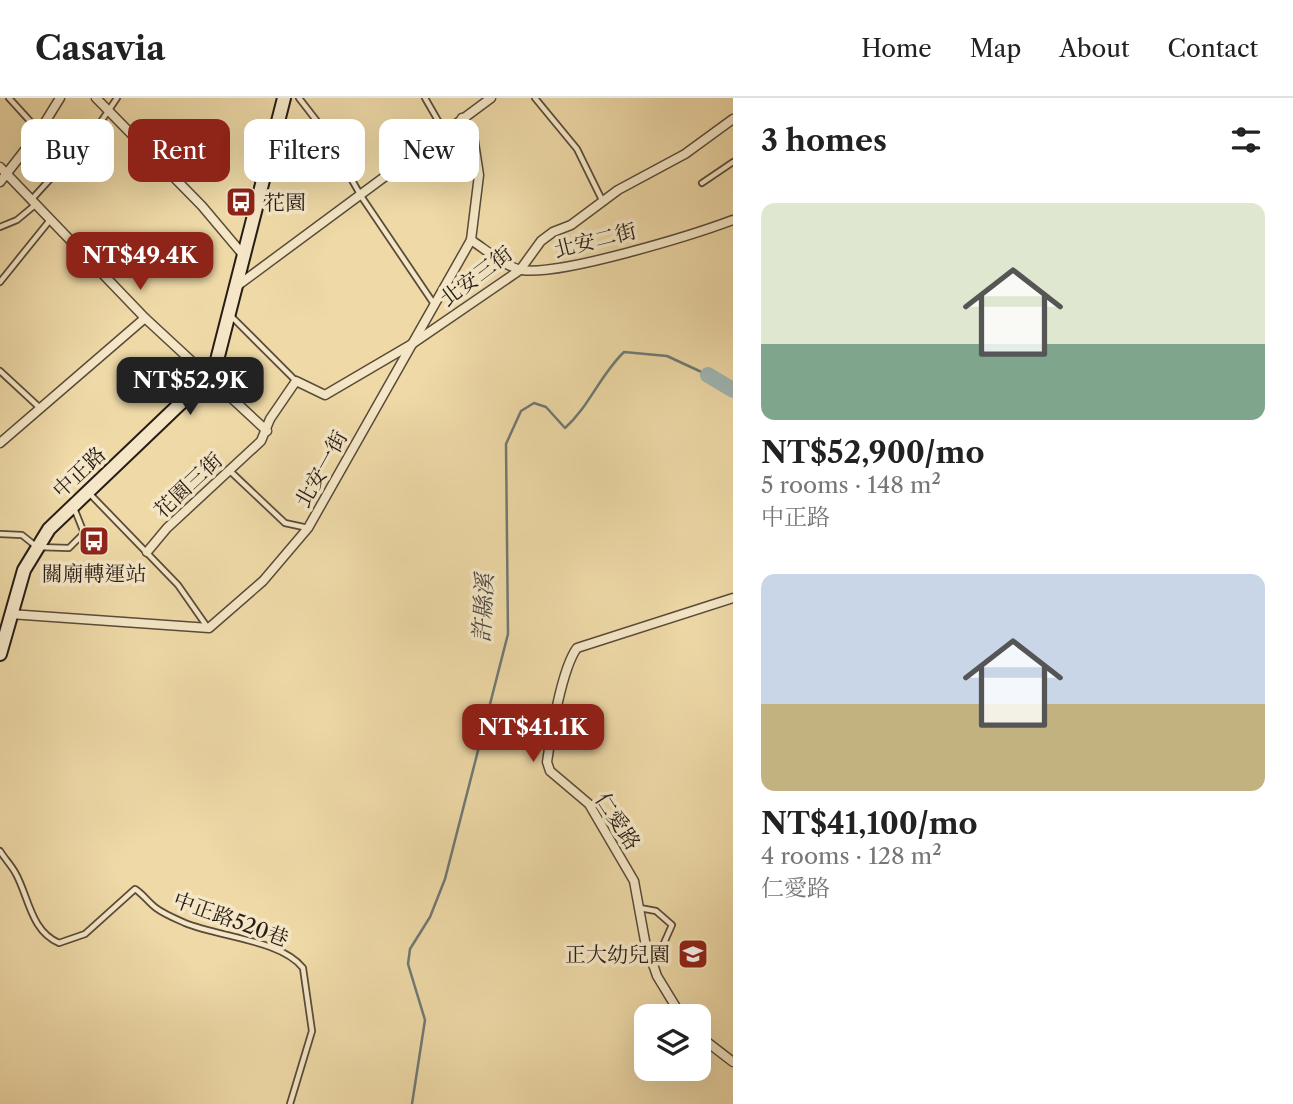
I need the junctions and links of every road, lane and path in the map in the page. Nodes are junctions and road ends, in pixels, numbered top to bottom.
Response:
1 (9, 98) edge
2 (60, 98) edge
3 (96, 98) edge
4 (117, 98) edge
5 (284, 98) edge
6 (299, 98) edge
7 (425, 98) edge
8 (491, 98) edge
9 (535, 98) edge
10 (109, 109) junction
11 (462, 118) joint
12 (28, 119) edge
13 (48, 119) edge
14 (437, 119) edge
15 (733, 120) edge
16 (21, 157) edge
17 (733, 162) edge
18 (0, 167) edge
19 (8, 174) junction
20 (0, 182) edge
21 (380, 182) edge
22 (702, 183) dead end
23 (361, 197) junction
24 (33, 202) junction
25 (604, 202) junction
26 (51, 219) junction
27 (733, 220) edge
28 (0, 227) edge
29 (471, 240) junction
30 (245, 257) junction
31 (520, 270) junction
32 (0, 282) edge
33 (237, 286) junction
34 (434, 304) junction
35 (229, 314) junction
36 (145, 318) junction
37 (412, 344) junction
38 (0, 371) edge
39 (207, 378) junction
40 (296, 381) junction
41 (41, 409) junction
42 (267, 431) junction
43 (0, 443) edge
44 (229, 471) junction
45 (87, 491) junction
46 (72, 504) junction
47 (308, 528) junction
48 (0, 534) edge
49 (37, 547) junction
50 (147, 552) junction
51 (733, 598) edge
52 (10, 614) junction
53 (209, 628) junction
54 (0, 654) edge
55 (0, 851) edge
56 (640, 908) junction
57 (660, 952) dead end
58 (674, 1004) edge
59 (711, 1045) edge
60 (733, 1062) edge
61 (290, 1104) edge

1 - 12 lane
2 - 13 street
3 - 10 street
4 - 10 lane
5 - 30 main road, 中正路
6 - 23 lane
7 - 14 lane
8 - 11 street
9 - 25 lane
10 - 24 lane
10 - 30 street
11 - 29 street, 北安一街
15 - 25 street, 北安三街
16 - 19 street
17 - 22 lane
18 - 19 street
19 - 20 street
19 - 24 street
21 - 23 street
23 - 33 street
23 - 34 lane
24 - 26 street
24 - 28 lane
25 - 31 street, 北安三街
26 - 32 lane
26 - 36 street
27 - 31 street, 北安二街
29 - 31 street
29 - 34 street, 北安一街
30 - 33 main road, 中正路
31 - 37 street, 北安三街
33 - 35 main road, 中正路
34 - 37 street, 北安一街
35 - 39 main road, 中正路
35 - 40 lane
36 - 39 street
36 - 41 street
37 - 40 street
37 - 47 street, 北安一街
38 - 41 lane
39 - 42 street
39 - 45 main road, 中正路
40 - 42 street, 花園三街
41 - 43 street
42 - 44 street, 花園三街
44 - 47 lane
44 - 50 street, 花園三街
45 - 46 main road, 中正路
45 - 50 lane
46 - 49 main road, 中正路
46 - 49 lane
47 - 53 street, 北安一街
48 - 49 lane
49 - 52 main road, 中正路
50 - 53 lane
51 - 56 street, 仁愛路
52 - 53 street
52 - 54 main road, 中正路
55 - 61 lane, 中正路520巷
56 - 57 lane
56 - 58 street, 仁愛路
59 - 60 street

